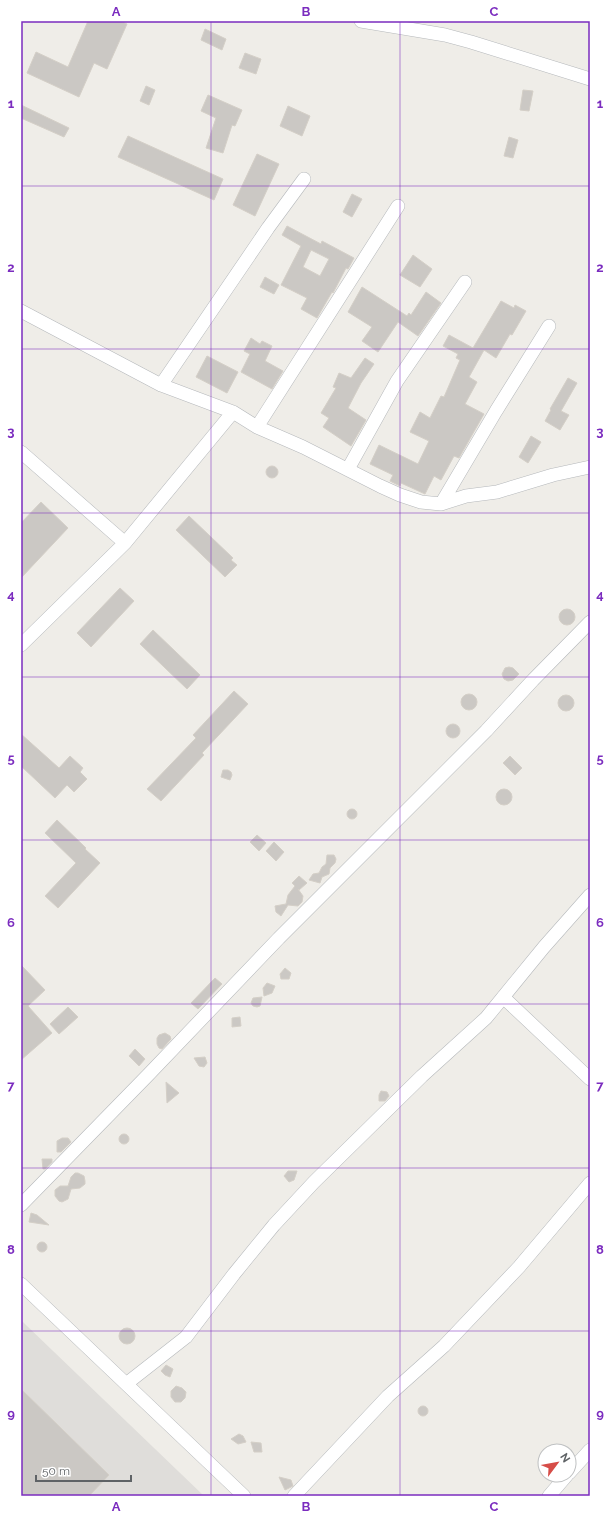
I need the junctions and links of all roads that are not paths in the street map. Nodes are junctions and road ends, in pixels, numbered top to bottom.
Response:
1 (360, 21) edge
2 (590, 78) edge
3 (304, 180) dead end
4 (398, 206) dead end
5 (465, 282) dead end
6 (21, 311) edge
7 (549, 326) dead end
8 (161, 385) junction
9 (232, 412) junction
10 (257, 427) junction
11 (21, 452) edge
12 (590, 467) edge
13 (348, 469) junction
14 (441, 504) junction
15 (125, 543) junction
16 (590, 622) edge
17 (21, 645) edge
18 (590, 895) edge
19 (503, 997) junction
20 (590, 1079) edge
21 (590, 1183) edge
22 (21, 1205) edge
23 (21, 1284) edge
24 (126, 1384) junction
25 (590, 1450) edge
26 (577, 1464) edge
27 (560, 1483) edge
28 (244, 1496) edge
29 (294, 1496) edge
30 (549, 1496) edge

1 - 2 street
3 - 8 street
4 - 10 street
5 - 13 street
6 - 8 street
7 - 14 street
8 - 9 street
9 - 10 street
9 - 15 street
10 - 13 street
11 - 15 street
12 - 14 street
13 - 14 street
15 - 17 street
16 - 22 street
18 - 19 street
19 - 20 street
19 - 24 street
21 - 29 street
23 - 24 street
24 - 28 street
25 - 26 street
27 - 30 street

